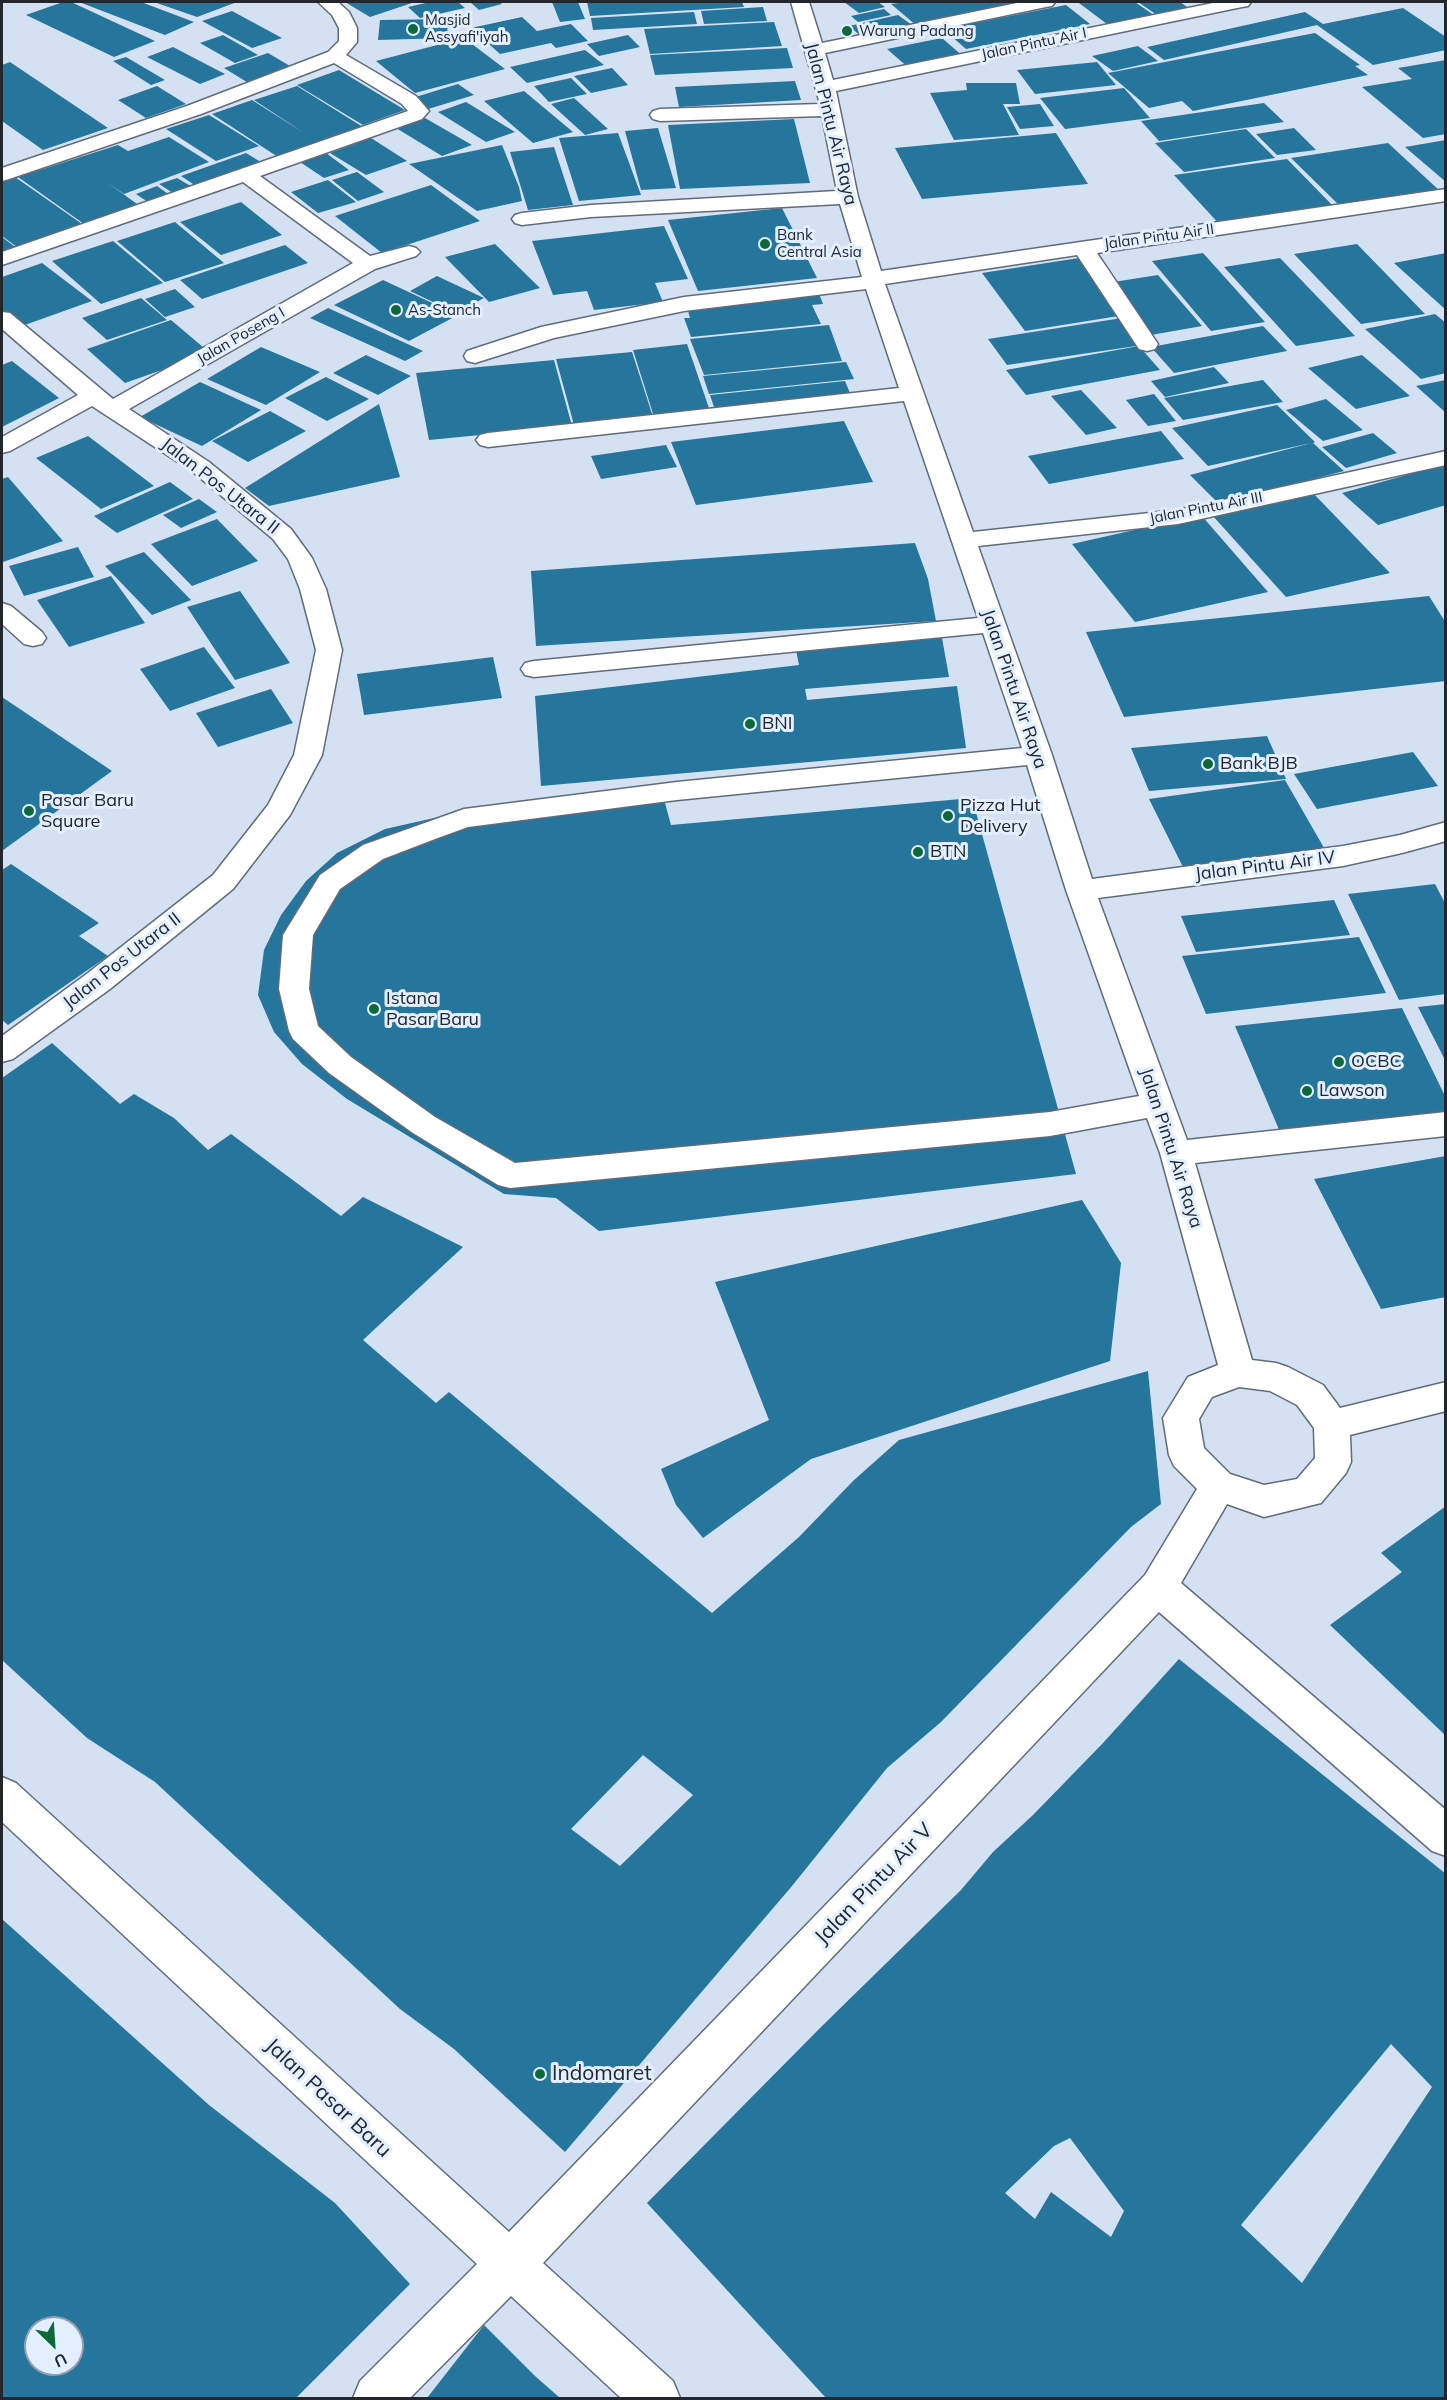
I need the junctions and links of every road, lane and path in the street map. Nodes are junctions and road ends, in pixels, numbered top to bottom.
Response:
1 (327, 2) edge
2 (800, 2) edge
3 (1046, 2) edge
4 (1242, 2) edge
5 (814, 50) junction
6 (335, 56) junction
7 (828, 98) junction
8 (660, 116) dead end
9 (244, 174) junction
10 (2, 176) edge
11 (1446, 195) edge
12 (848, 197) junction
13 (522, 219) dead end
14 (1083, 248) junction
15 (410, 252) dead end
16 (2, 259) edge
17 (367, 264) junction
18 (874, 280) junction
19 (2, 318) edge
20 (1147, 344) dead end
21 (475, 356) dead end
22 (912, 393) junction
23 (104, 402) junction
24 (488, 440) dead end
25 (2, 446) edge
26 (1446, 458) edge
27 (963, 540) junction
28 (2, 611) edge
29 (992, 624) junction
30 (33, 638) dead end
31 (534, 669) dead end
32 (1038, 755) junction
33 (1446, 831) edge
34 (1081, 890) junction
35 (2, 1051) edge
36 (1159, 1104) junction
37 (1446, 1124) edge
38 (1176, 1153) junction
39 (1238, 1373) junction
40 (1446, 1396) edge
41 (1332, 1425) junction
42 (1218, 1486) junction
43 (1158, 1587) junction
44 (2, 1796) edge
45 (1446, 1837) edge
46 (509, 2265) junction
47 (377, 2398) edge
48 (656, 2398) edge

1 - 6 street
2 - 5 street, Jalan Pintu Air Raya
3 - 5 street
4 - 7 street, Jalan Pintu Air I
5 - 7 street, Jalan Pintu Air Raya
6 - 9 street
6 - 10 street
7 - 8 street, Jalan Pintu Air I
7 - 12 street, Jalan Pintu Air Raya
9 - 16 street
9 - 17 street
11 - 14 street, Jalan Pintu Air II
12 - 13 street
12 - 18 street, Jalan Pintu Air Raya
14 - 18 street, Jalan Pintu Air II
14 - 20 street
15 - 17 street, Jalan Poseng I
17 - 23 street, Jalan Poseng I
18 - 21 street, Jalan Pintu Air II
18 - 22 street, Jalan Pintu Air Raya
19 - 23 street, Jalan Pos Utara II
22 - 24 street
22 - 27 street, Jalan Pintu Air Raya
23 - 25 street, Jalan Poseng I
23 - 35 street, Jalan Pos Utara II
26 - 27 street, Jalan Pintu Air III
27 - 29 street, Jalan Pintu Air Raya
28 - 30 street
29 - 31 street
29 - 32 street, Jalan Pintu Air Raya
32 - 34 street, Jalan Pintu Air Raya
32 - 36 street
33 - 34 street, Jalan Pintu Air IV
34 - 36 street, Jalan Pintu Air Raya
36 - 38 street, Jalan Pintu Air Raya
37 - 38 street
38 - 39 street, Jalan Pintu Air Raya
39 - 41 street
39 - 42 street
40 - 41 street
41 - 42 street
42 - 43 street, Jalan Pintu Air V
43 - 45 street
43 - 46 street, Jalan Pintu Air V
44 - 46 street, Jalan Pasar Baru
46 - 47 street, Jalan Pintu Air V
46 - 48 street, Jalan Pasar Baru

